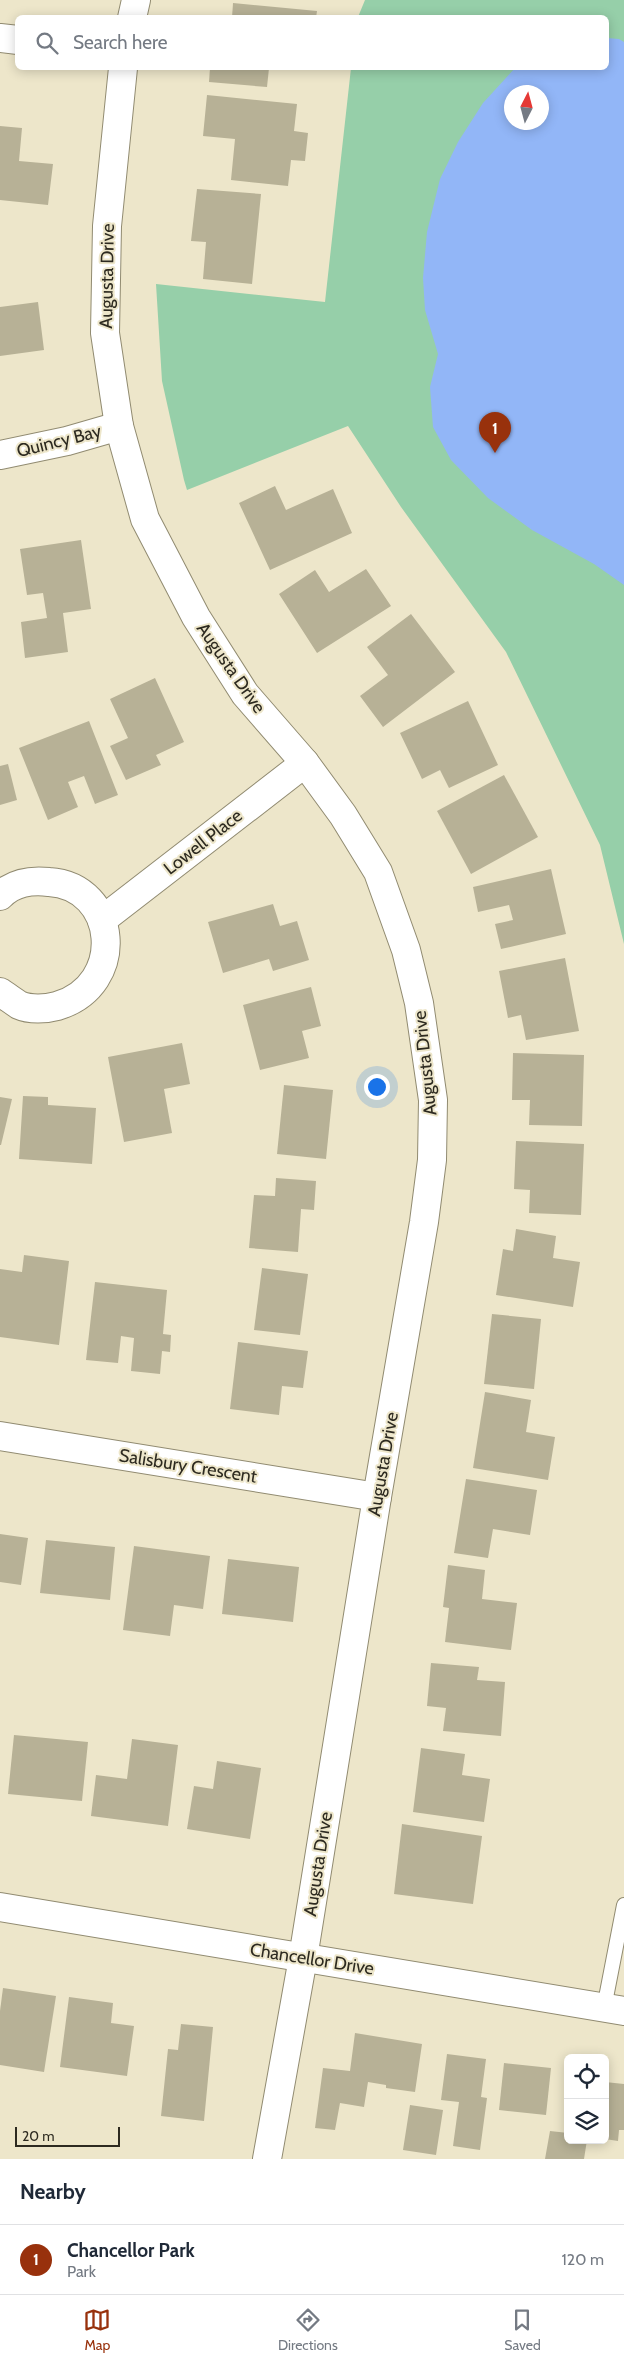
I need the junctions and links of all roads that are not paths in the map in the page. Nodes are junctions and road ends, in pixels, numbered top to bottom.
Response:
1 (136, 0) edge
2 (133, 15) edge
3 (0, 38) edge
4 (15, 40) edge
5 (123, 70) edge
6 (118, 426) junction
7 (0, 455) edge
8 (305, 763) junction
9 (0, 896) edge
10 (102, 920) junction
11 (0, 992) edge
12 (0, 1436) edge
13 (377, 1497) junction
14 (624, 1905) edge
15 (0, 1907) edge
16 (303, 1958) junction
17 (614, 2010) edge
18 (267, 2159) edge

1 - 2 street
3 - 4 street
5 - 6 street, Augusta Drive
6 - 7 street, Quincy Bay
6 - 8 street, Augusta Drive
8 - 10 street, Lowell Place
8 - 13 street, Augusta Drive
9 - 10 street
10 - 11 street
12 - 13 street, Salisbury Crescent
13 - 16 street, Augusta Drive
14 - 17 lane
15 - 16 street, Chancellor Drive
16 - 17 street, Chancellor Drive
16 - 18 street, Augusta Drive

